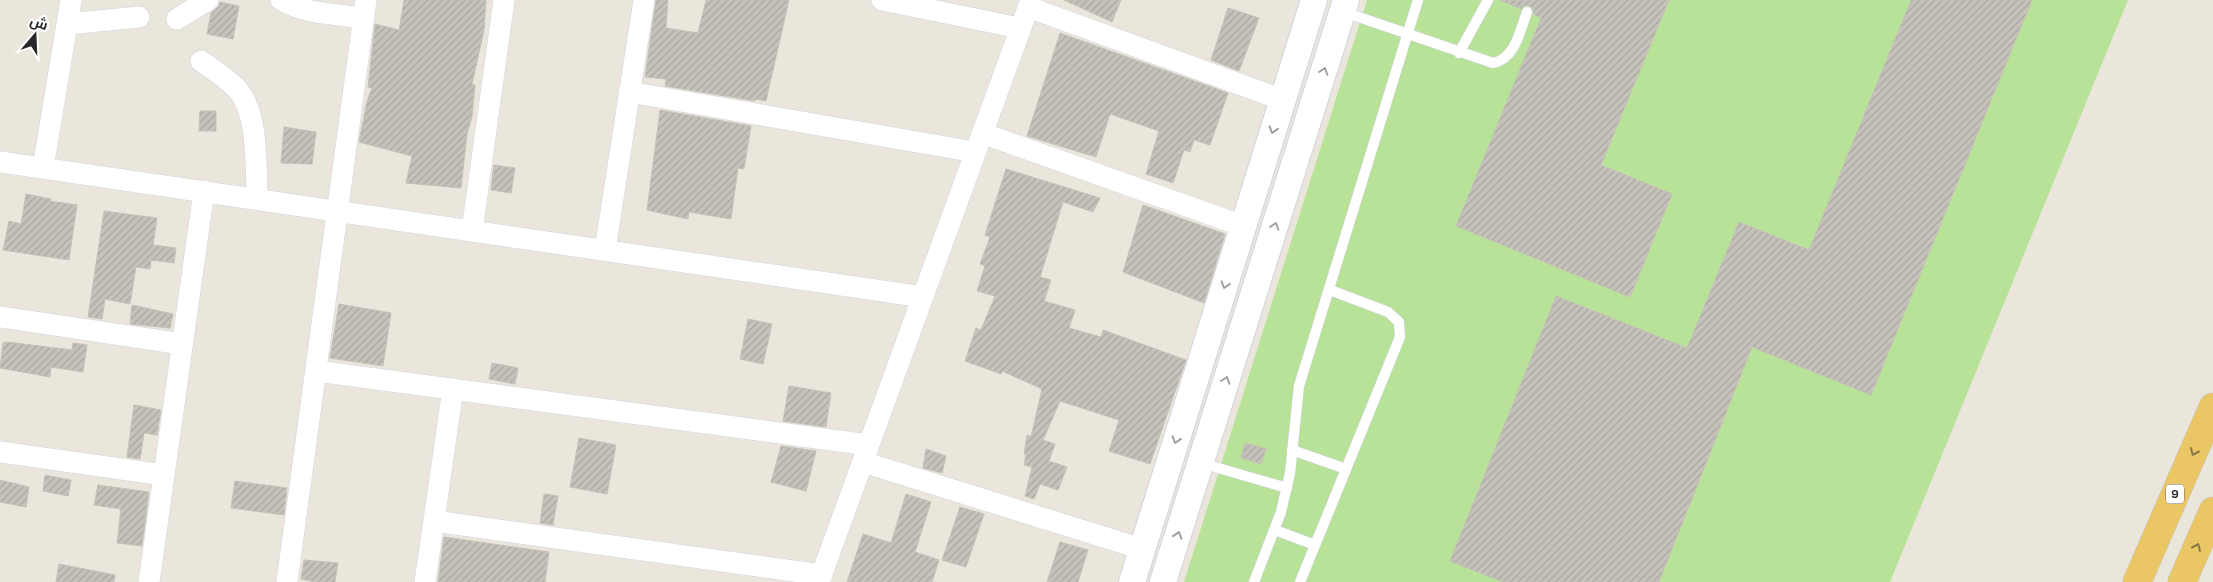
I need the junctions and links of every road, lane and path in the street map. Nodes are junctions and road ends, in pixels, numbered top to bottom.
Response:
1 (71, 0) edge
2 (208, 0) edge
3 (281, 0) edge
4 (504, 0) edge
5 (644, 0) edge
6 (882, 0) edge
7 (1314, 0) edge
8 (1418, 0) edge
9 (1488, 0) edge
10 (1029, 3) edge
11 (1344, 6) edge
12 (365, 9) edge
13 (1527, 12) dead end
14 (139, 17) dead end
15 (177, 18) dead end
16 (67, 24) junction
17 (1020, 28) junction
18 (1409, 35) junction
19 (1459, 53) junction
20 (201, 61) dead end
21 (629, 92) junction
22 (1283, 100) junction
23 (979, 143) junction
24 (0, 162) edge
25 (43, 168) junction
26 (204, 191) junction
27 (256, 199) junction
28 (338, 211) junction
29 (1244, 226) junction
30 (472, 231) junction
31 (605, 250) junction
32 (1330, 290) junction
33 (923, 297) junction
34 (0, 317) edge
35 (182, 344) junction
36 (316, 371) junction
37 (453, 390) junction
38 (2213, 407) edge
39 (1292, 450) junction
40 (0, 452) edge
41 (866, 454) junction
42 (1200, 462) junction
43 (1346, 469) junction
44 (164, 475) junction
45 (1286, 488) junction
46 (2213, 511) edge
47 (434, 522) junction
48 (1275, 530) junction
49 (1315, 545) junction
50 (1142, 548) junction
51 (821, 578) edge
52 (149, 582) edge
53 (287, 582) edge
54 (426, 582) edge
55 (1132, 582) edge
56 (1163, 582) edge
57 (1254, 582) edge
58 (1300, 582) edge
59 (2137, 582) edge
60 (2182, 582) edge

1 - 16 street
2 - 15 street
3 - 12 street
4 - 30 street
5 - 21 street
6 - 17 street
7 - 22 street
8 - 18 lane
9 - 19 lane
10 - 17 street
10 - 22 street
11 - 18 lane
42 -> 11 street
12 - 28 street
13 - 19 lane
14 - 16 street
16 - 25 street
17 - 23 street
18 - 19 lane
18 - 32 lane
20 - 27 street
21 - 23 street
21 - 31 street
22 -> 29 street
23 - 29 street
23 - 33 street
24 - 25 street
25 - 26 street
26 - 27 street
26 - 35 street
27 - 28 street
28 - 30 street
28 - 36 street
29 -> 50 street
30 - 31 street
31 - 33 street
32 - 39 lane
32 - 43 lane
33 - 41 street
34 - 35 street
35 - 44 street
36 - 37 street
36 - 53 street
37 - 41 street
37 - 47 street
38 -> 59 highway, 9
39 - 43 lane
39 - 45 lane
40 - 44 street
41 - 50 street
41 - 51 street
42 - 45 lane
56 -> 42 street
43 - 49 lane
44 - 52 street
45 - 48 lane
60 -> 46 highway
47 - 51 street
47 - 54 street
48 - 49 lane
48 - 57 lane
49 - 58 lane
50 - 55 street

